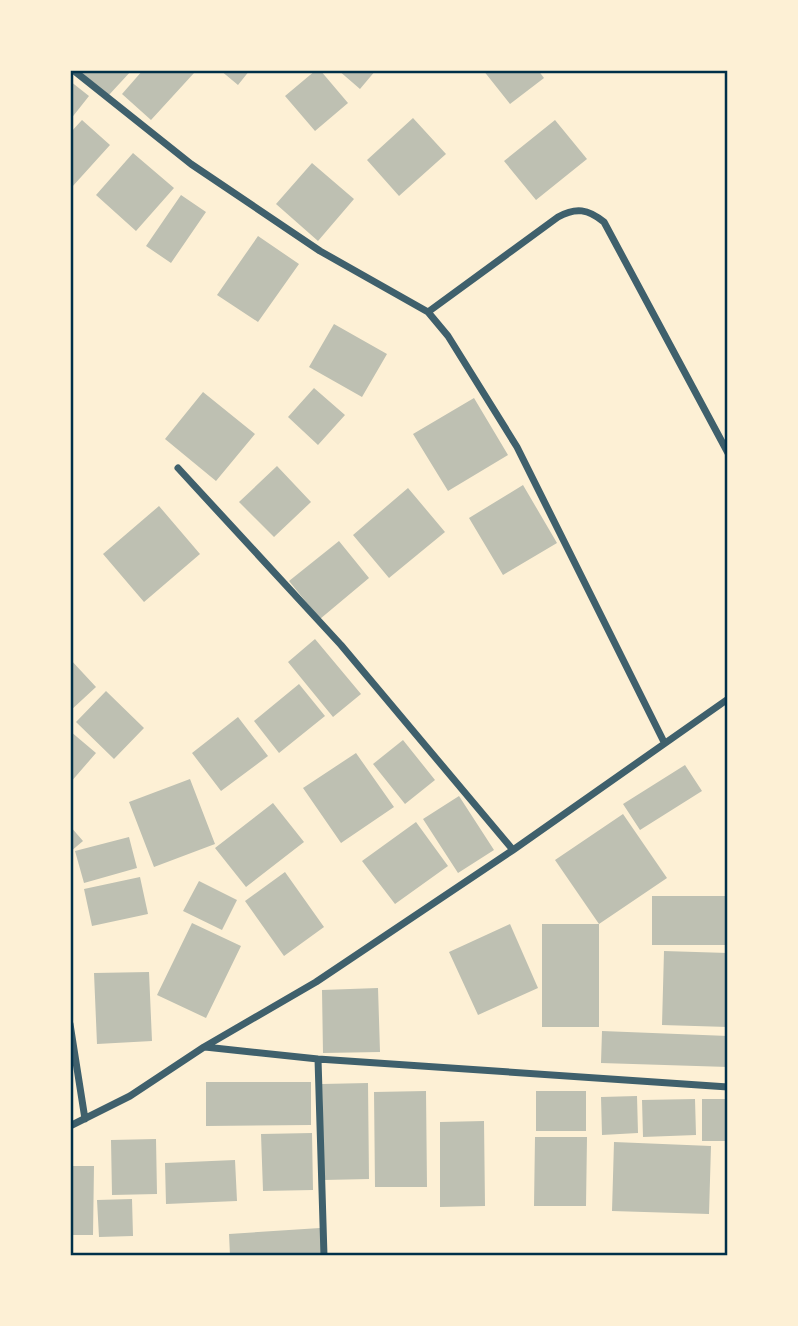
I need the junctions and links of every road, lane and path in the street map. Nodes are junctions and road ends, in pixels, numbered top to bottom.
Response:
1 (73, 70) edge
2 (428, 312) junction
3 (728, 453) edge
4 (178, 468) dead end
5 (728, 699) edge
6 (664, 742) junction
7 (513, 850) junction
8 (70, 1024) edge
9 (204, 1047) junction
10 (318, 1059) junction
11 (728, 1087) edge
12 (85, 1119) junction
13 (70, 1126) edge
14 (324, 1256) edge

1 - 2 street
2 - 3 street
2 - 6 street
4 - 7 street
5 - 6 street
6 - 7 street
7 - 9 street
8 - 12 street
9 - 10 street
9 - 12 street
10 - 11 street
10 - 14 street
12 - 13 street

